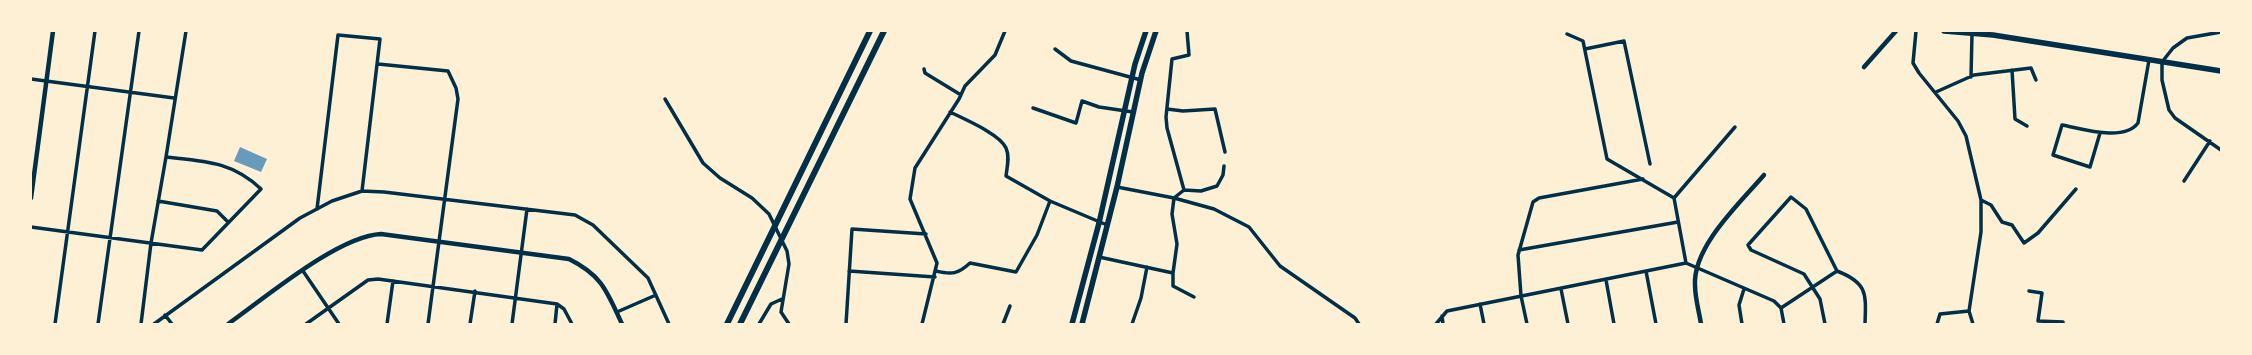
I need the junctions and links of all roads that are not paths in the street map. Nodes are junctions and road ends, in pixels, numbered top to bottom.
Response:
1 (53, 31) edge
2 (95, 31) edge
3 (139, 31) edge
4 (186, 31) edge
5 (870, 31) edge
6 (884, 31) edge
7 (1005, 31) edge
8 (1146, 31) edge
9 (1156, 31) edge
10 (1187, 31) edge
11 (1896, 31) edge
12 (1916, 31) edge
13 (1944, 31) edge
14 (2221, 32) edge
15 (1568, 34) dead end
16 (1972, 34) junction
17 (1054, 49) dead end
18 (1585, 49) junction
19 (2149, 60) junction
20 (2162, 62) junction
21 (378, 64) junction
22 (1864, 67) dead end
23 (924, 69) dead end
24 (2012, 70) junction
25 (2221, 71) edge
26 (1971, 77) junction
27 (31, 79) edge
28 (1132, 79) junction
29 (1141, 80) junction
30 (2036, 80) dead end
31 (47, 81) junction
32 (88, 86) junction
33 (130, 92) junction
34 (1936, 92) junction
35 (961, 95) junction
36 (174, 98) junction
37 (665, 100) dead end
38 (1033, 108) dead end
39 (1167, 109) junction
40 (1125, 111) junction
41 (950, 112) junction
42 (1133, 112) junction
43 (2027, 126) dead end
44 (1735, 128) dead end
45 (2100, 133) junction
46 (2210, 141) junction
47 (2221, 150) edge
48 (1225, 152) dead end
49 (166, 157) junction
50 (1650, 164) dead end
51 (1224, 166) dead end
52 (1764, 175) dead end
53 (1643, 179) junction
54 (2184, 181) dead end
55 (1117, 187) junction
56 (2076, 189) dead end
57 (1184, 190) junction
58 (362, 191) junction
59 (31, 198) edge
60 (1174, 198) junction
61 (1674, 198) junction
62 (444, 200) junction
63 (1981, 200) junction
64 (158, 201) junction
65 (1050, 201) junction
66 (317, 209) junction
67 (528, 209) junction
68 (228, 222) junction
69 (1678, 222) junction
70 (1099, 223) junction
71 (1107, 225) junction
72 (31, 227) edge
73 (68, 232) junction
74 (926, 234) junction
75 (110, 238) junction
76 (438, 241) junction
77 (151, 243) junction
78 (1519, 250) junction
79 (522, 252) junction
80 (1099, 257) junction
81 (1686, 263) junction
82 (1147, 267) junction
83 (1697, 267) junction
84 (303, 271) junction
85 (849, 271) junction
86 (936, 271) junction
87 (1646, 271) junction
88 (1837, 271) junction
89 (1173, 273) junction
90 (935, 277) junction
91 (1606, 280) junction
92 (393, 281) junction
93 (433, 285) junction
94 (1813, 286) junction
95 (1561, 289) junction
96 (1744, 289) junction
97 (475, 291) junction
98 (2029, 291) dead end
99 (656, 295) junction
100 (1521, 296) junction
101 (516, 297) junction
102 (1194, 297) dead end
103 (782, 299) junction
104 (558, 304) junction
105 (1480, 304) junction
106 (1010, 306) dead end
107 (330, 308) junction
108 (1781, 308) junction
109 (1969, 311) junction
110 (617, 312) junction
111 (165, 315) junction
112 (1442, 316) junction
113 (55, 324) edge
114 (98, 324) edge
115 (141, 324) edge
116 (154, 324) edge
117 (172, 324) edge
118 (228, 324) edge
119 (306, 324) edge
120 (339, 324) edge
121 (387, 324) edge
122 (428, 324) edge
123 (470, 324) edge
124 (512, 324) edge
125 (555, 324) edge
126 (572, 324) edge
127 (622, 324) edge
128 (669, 324) edge
129 (727, 324) edge
130 (740, 324) edge
131 (759, 324) edge
132 (789, 324) edge
133 (846, 324) edge
134 (922, 324) edge
135 (1004, 324) edge
136 (1072, 324) edge
137 (1082, 324) edge
138 (1132, 324) edge
139 (1359, 324) edge
140 (1436, 324) edge
141 (1444, 324) edge
142 (1484, 324) edge
143 (1527, 324) edge
144 (1568, 324) edge
145 (1614, 324) edge
146 (1656, 324) edge
147 (1701, 324) edge
148 (1742, 324) edge
149 (1784, 324) edge
150 (1825, 324) edge
151 (1865, 324) edge
152 (1937, 324) edge
153 (1973, 324) edge
154 (2063, 324) edge

1 - 31 street
2 - 32 street
3 - 33 street
4 - 36 street
5 - 129 highway
6 - 130 highway
7 - 35 street
8 - 28 main road
9 - 29 main road
10 - 39 street
11 - 22 street
12 - 34 street
13 - 16 main road
14 - 20 street
15 - 18 street
16 - 19 main road
16 - 26 street
17 - 28 street
18 - 50 street
18 - 53 street
19 - 20 main road
19 - 45 street
20 - 25 main road
20 - 46 street
21 - 58 street
21 - 62 street
21 - 66 street
23 - 35 street
24 - 26 street
24 - 30 street
24 - 43 street
26 - 34 street
27 - 31 street
28 - 29 street
28 - 40 main road
29 - 42 main road
31 - 32 street
31 - 59 street
32 - 33 street
32 - 73 street
33 - 36 street
33 - 75 street
34 - 63 street
35 - 41 street
36 - 49 street
37 - 103 street
38 - 40 street
39 - 48 street
39 - 57 street
40 - 42 street
40 - 70 main road
41 - 65 street
41 - 74 street
42 - 55 main road
44 - 61 street
45 - 45 street
46 - 47 street
46 - 54 street
49 - 64 street
49 - 68 street
51 - 57 street
52 - 83 street
53 - 61 street
53 - 78 street
55 - 60 street
55 - 71 main road
56 - 63 street
57 - 60 street
58 - 62 street
58 - 66 street
60 - 89 street
60 - 139 street
61 - 69 street
62 - 67 street
62 - 76 street
63 - 109 street
64 - 68 street
64 - 77 street
65 - 70 street
65 - 86 street
66 - 111 street
67 - 79 street
67 - 99 street
68 - 77 street
69 - 78 street
69 - 81 street
70 - 71 street
70 - 136 main road
71 - 80 main road
72 - 73 street
73 - 75 street
73 - 113 street
74 - 85 street
74 - 86 street
75 - 77 street
75 - 114 street
76 - 79 street
76 - 84 street
76 - 93 street
77 - 115 street
78 - 100 street
79 - 101 street
79 - 110 street
80 - 82 street
80 - 137 main road
81 - 83 street
81 - 87 street
82 - 89 street
82 - 138 street
83 - 96 street
83 - 147 street
84 - 107 street
84 - 118 street
85 - 90 street
85 - 133 street
86 - 90 street
87 - 91 street
87 - 146 street
88 - 94 street
88 - 94 street
88 - 151 street
89 - 102 street
90 - 134 street
91 - 95 street
91 - 145 street
92 - 93 street
92 - 107 street
92 - 121 street
93 - 97 street
93 - 122 street
94 - 108 street
94 - 150 street
95 - 100 street
95 - 144 street
96 - 108 street
96 - 148 street
97 - 101 street
97 - 123 street
98 - 154 street
99 - 110 street
99 - 128 street
100 - 105 street
100 - 143 street
101 - 104 street
101 - 124 street
103 - 131 street
103 - 132 street
104 - 125 street
104 - 126 street
105 - 112 street
105 - 142 street
106 - 135 street
107 - 119 street
107 - 120 street
108 - 149 street
109 - 152 street
109 - 153 street
110 - 127 street
111 - 116 street
111 - 117 street
112 - 140 street
112 - 141 street

